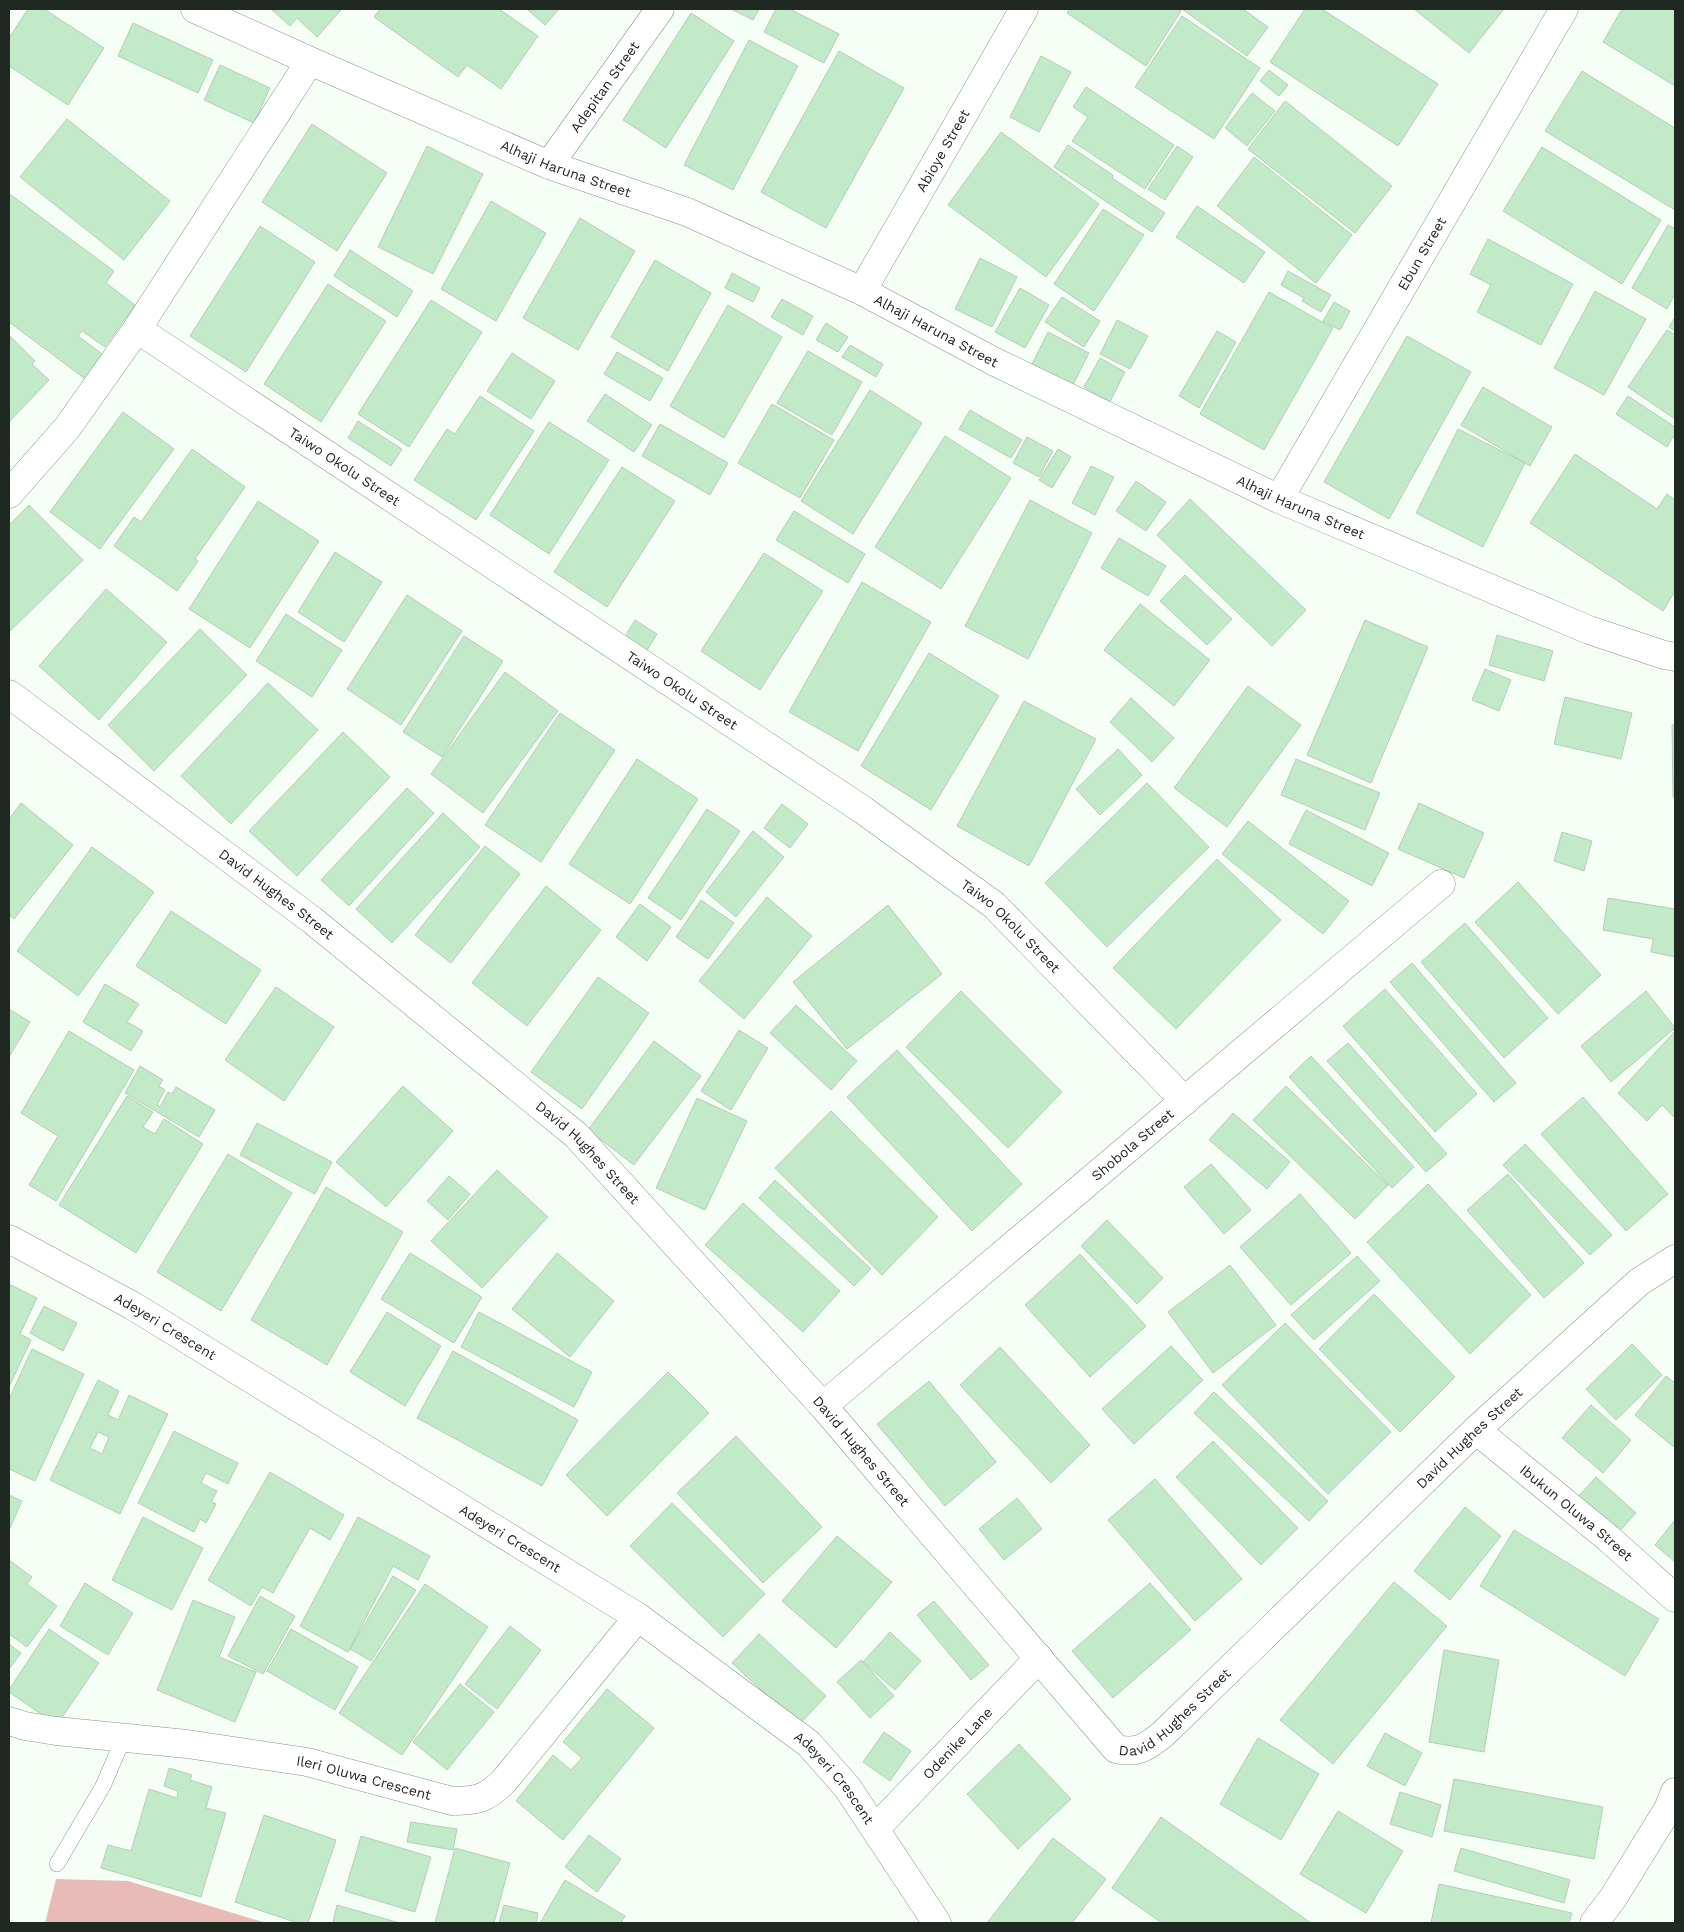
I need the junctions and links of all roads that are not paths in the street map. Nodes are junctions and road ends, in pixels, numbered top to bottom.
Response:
1 (195, 9) edge
2 (660, 9) edge
3 (1024, 9) edge
4 (1564, 9) edge
5 (310, 61) junction
6 (549, 165) junction
7 (862, 291) junction
8 (137, 329) junction
9 (9, 494) edge
10 (1279, 500) junction
11 (1675, 657) edge
12 (9, 694) edge
13 (1441, 884) dead end
14 (1185, 1101) junction
15 (9, 1239) edge
16 (1675, 1258) edge
17 (823, 1406) junction
18 (1476, 1430) junction
19 (1675, 1598) edge
20 (638, 1617) junction
21 (1038, 1658) junction
22 (9, 1721) edge
23 (124, 1737) junction
24 (1675, 1792) edge
25 (875, 1829) junction
26 (58, 1864) dead end
27 (937, 1923) edge
28 (1594, 1923) edge

1 - 5 street, Alhaji Haruna Street
2 - 6 street, Adepitan Street
3 - 7 street, Abioye Street
4 - 10 street, Ebun Street
5 - 6 street, Alhaji Haruna Street
5 - 8 street
6 - 7 street, Alhaji Haruna Street
7 - 10 street, Alhaji Haruna Street
8 - 9 street
8 - 14 street, Taiwo Okolu Street
10 - 11 street, Alhaji Haruna Street
12 - 17 street, David Hughes Street
13 - 14 street, Shobola Street
14 - 17 street, Shobola Street
15 - 20 street, Adeyeri Crescent
16 - 18 street, David Hughes Street
17 - 21 street, David Hughes Street
18 - 19 street, Ibukun Oluwa Street
18 - 21 street, David Hughes Street
20 - 23 street, Ileri Oluwa Crescent
20 - 25 street, Adeyeri Crescent
21 - 25 street, Odenike Lane
22 - 23 street, Ileri Oluwa Crescent
23 - 26 lane
24 - 28 street
25 - 27 street, Adeyeri Crescent

